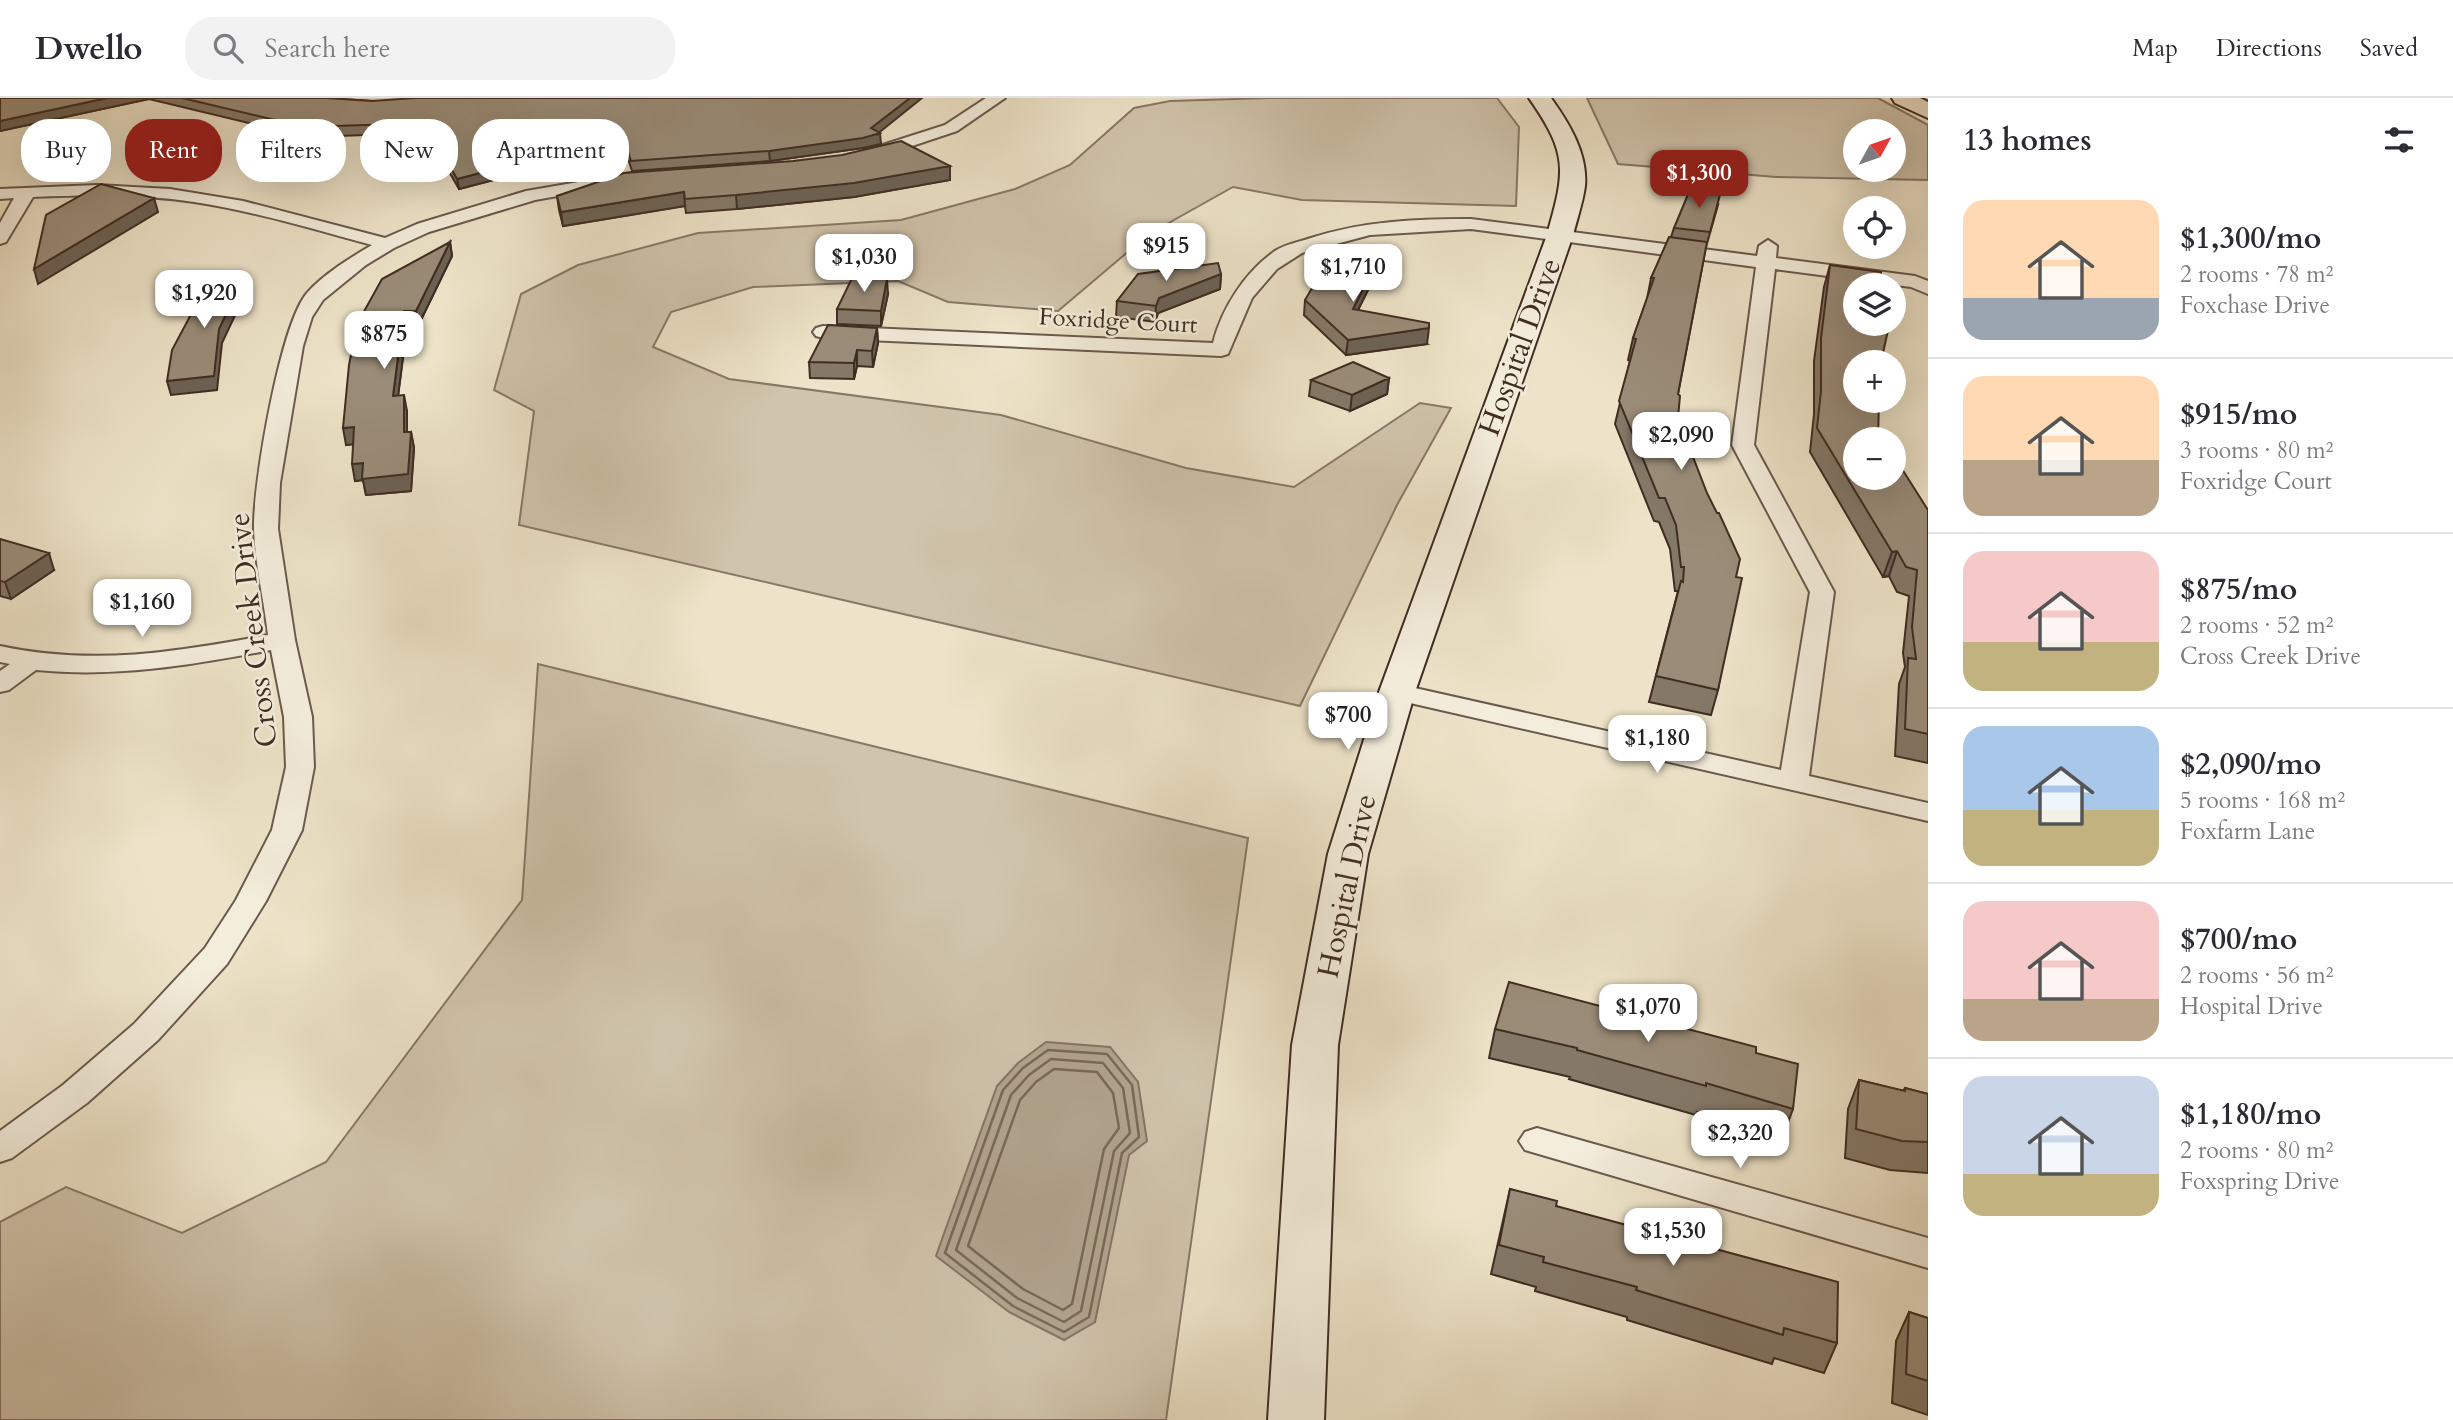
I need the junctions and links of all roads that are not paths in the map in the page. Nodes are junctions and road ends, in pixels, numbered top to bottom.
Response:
1 (996, 98) edge
2 (1540, 98) edge
3 (1903, 98) edge
4 (1928, 111) edge
5 (852, 158) edge
6 (651, 177) edge
7 (27, 192) junction
8 (0, 194) edge
9 (1658, 232) dead end
10 (1560, 235) junction
11 (0, 238) edge
12 (387, 244) junction
13 (1767, 254) junction
14 (1843, 256) edge
15 (1928, 288) edge
16 (823, 332) edge
17 (282, 640) junction
18 (0, 654) edge
19 (29, 662) junction
20 (0, 684) edge
21 (1397, 692) junction
22 (1794, 780) junction
23 (1928, 813) edge
24 (1536, 1141) dead end
25 (0, 1149) edge
26 (1928, 1253) edge
27 (1296, 1420) edge

1 - 5 street
2 - 10 street, Hospital Drive
3 - 4 highway
6 - 12 street, Cross Creek Drive
7 - 8 street
7 - 11 street
7 - 12 street
9 - 13 street
10 - 13 street
10 - 16 street, Foxridge Court
10 - 21 street, Hospital Drive
12 - 17 street, Cross Creek Drive
13 - 14 street
13 - 15 street
13 - 22 street
17 - 19 street
17 - 25 street, Cross Creek Drive
18 - 19 street
19 - 20 street
21 - 22 street
21 - 27 street, Hospital Drive
22 - 23 street
24 - 26 street

